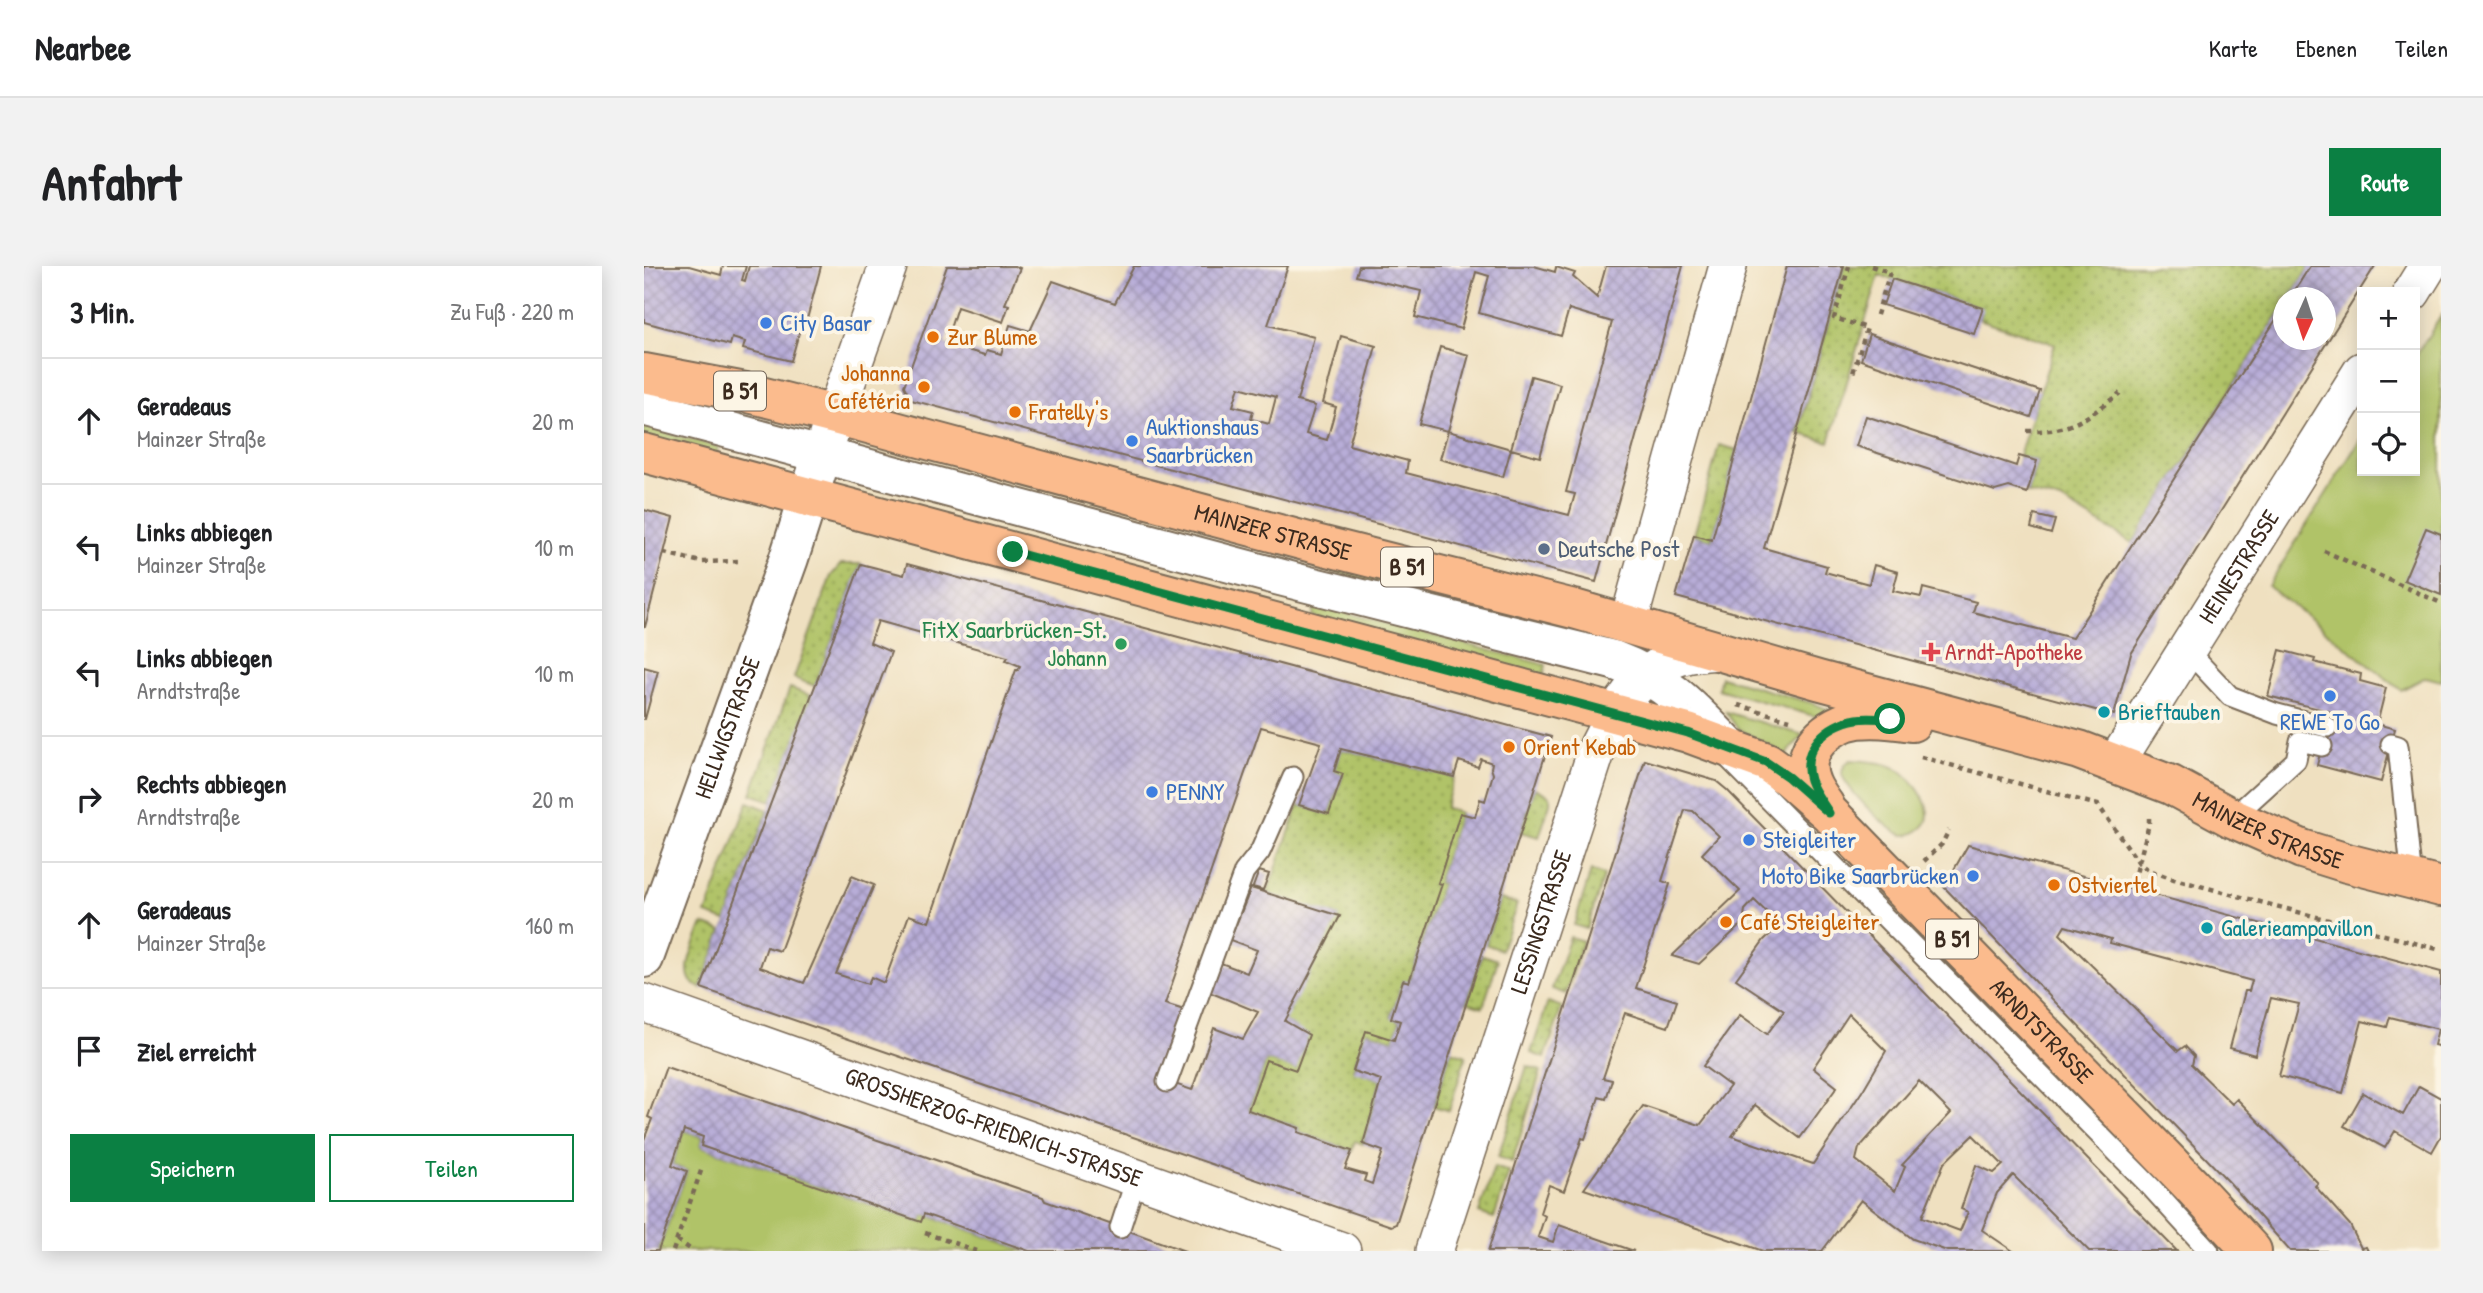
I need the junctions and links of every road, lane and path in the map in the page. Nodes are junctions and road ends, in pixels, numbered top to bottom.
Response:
1 (888, 266) edge
2 (1728, 266) edge
3 (1849, 266) edge
4 (1871, 266) edge
5 (2428, 266) edge
6 (2415, 287) edge
7 (1876, 318) dead end
8 (644, 373) edge
9 (1853, 373) dead end
10 (2357, 379) edge
11 (2120, 393) dead end
12 (644, 399) edge
13 (644, 416) edge
14 (2027, 431) dead end
15 (644, 453) edge
16 (822, 456) junction
17 (2324, 551) dead end
18 (664, 553) dead end
19 (741, 561) dead end
20 (2441, 603) edge
21 (1628, 624) junction
22 (2187, 650) junction
23 (1718, 651) junction
24 (1650, 675) junction
25 (1734, 704) dead end
26 (1615, 713) junction
27 (1797, 722) dead end
28 (2303, 731) junction
29 (2324, 737) dead end
30 (1709, 740) junction
31 (2391, 744) dead end
32 (1749, 755) junction
33 (1918, 757) dead end
34 (2108, 762) junction
35 (1293, 777) dead end
36 (1820, 798) junction
37 (2149, 810) dead end
38 (2232, 818) junction
39 (1949, 830) dead end
40 (1921, 863) dead end
41 (2139, 863) junction
42 (2134, 881) dead end
43 (2427, 884) edge
44 (2441, 950) edge
45 (645, 954) edge
46 (644, 1003) edge
47 (1167, 1082) dead end
48 (702, 1168) dead end
49 (1136, 1179) junction
50 (1120, 1228) dead end
51 (925, 1233) dead end
52 (677, 1240) junction
53 (673, 1251) edge
54 (693, 1251) edge
55 (977, 1251) edge
56 (1342, 1251) edge
57 (1434, 1251) edge
58 (2209, 1251) edge
59 (2232, 1251) edge
60 (2252, 1251) edge

1 - 16 street
2 - 21 street
3 - 9 path
4 - 7 path
5 - 6 street
8 - 16 main road, MAINZER STRASSE / B 51
10 - 22 street, HEINESTRASSE
11 - 14 path
12 - 16 lane
13 - 16 lane
15 - 16 main road, MAINZER STRASSE / B 51
16 - 21 main road, MAINZER STRASSE / B 51
16 - 24 lane
16 - 26 main road, MAINZER STRASSE / B 51
16 - 45 street, HELLWIGSTRASSE
17 - 20 path
18 - 19 path
21 - 23 main road, MAINZER STRASSE / B 51
22 - 28 lane
22 - 34 street, HEINESTRASSE
23 - 24 street, LESSINGSTRASSE
23 - 34 main road, MAINZER STRASSE / B 51
24 - 26 street, LESSINGSTRASSE
24 - 30 lane
24 - 32 lane
25 - 27 path
26 - 30 main road, MAINZER STRASSE / B 51
26 - 57 street, LESSINGSTRASSE
28 - 29 lane
28 - 38 lane
30 - 32 main road, MAINZER STRASSE / B 51
30 - 58 lane
31 - 43 lane
32 - 36 main road, ARNDTSTRASSE / B 51
32 - 59 lane
33 - 41 path
34 - 36 main road, MAINZER STRASSE
34 - 38 main road, MAINZER STRASSE / B 51
35 - 47 lane
36 - 60 main road, ARNDTSTRASSE / B 51
37 - 41 path
38 - 43 main road, MAINZER STRASSE / B 51
39 - 40 path
41 - 42 path
41 - 44 path
46 - 49 street, GROSSHERZOG-FRIEDRICH-STRASSE
48 - 52 path
49 - 50 lane
49 - 56 street, GROSSHERZOG-FRIEDRICH-STRASSE
51 - 55 path
52 - 53 path
52 - 54 path

